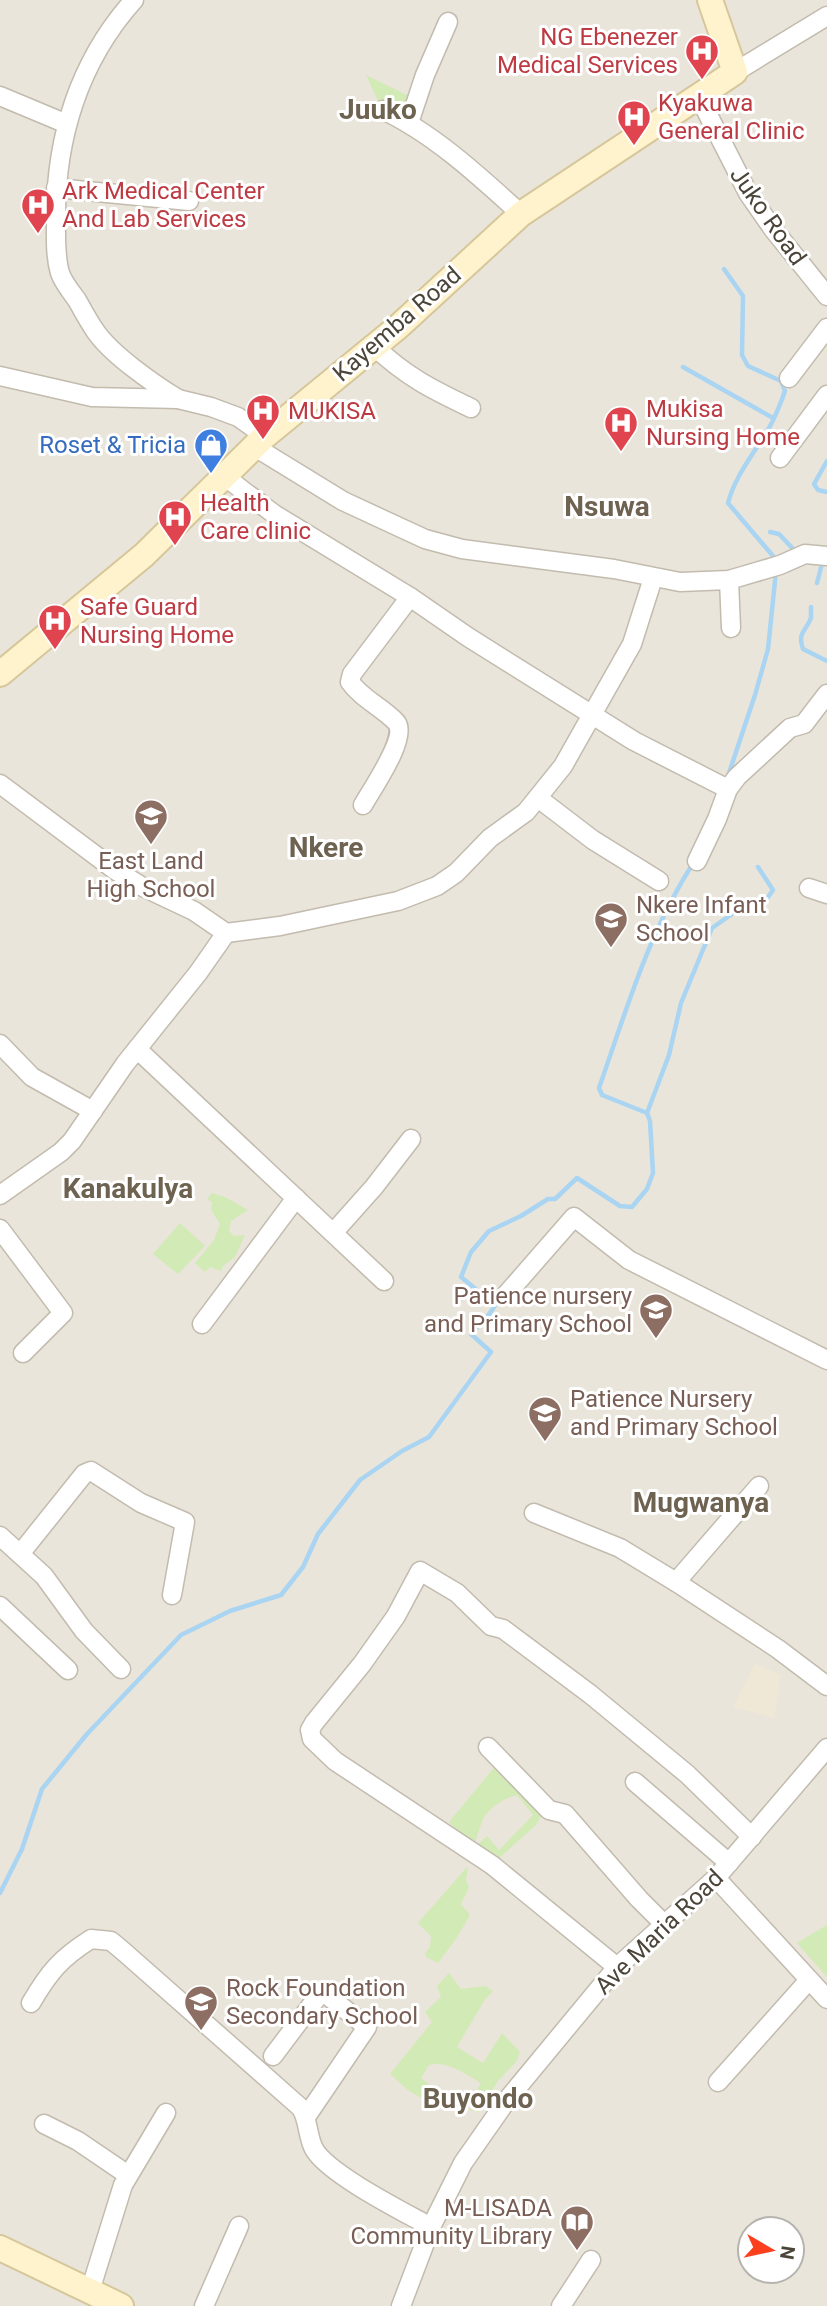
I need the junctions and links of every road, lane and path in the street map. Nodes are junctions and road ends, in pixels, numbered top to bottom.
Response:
1 (134, 0) edge
2 (710, 0) edge
3 (827, 16) edge
4 (448, 22) dead end
5 (735, 72) junction
6 (698, 95) junction
7 (0, 96) edge
8 (383, 110) dead end
9 (409, 123) junction
10 (67, 124) junction
11 (57, 188) junction
12 (189, 201) dead end
13 (521, 214) junction
14 (827, 296) edge
15 (827, 328) edge
16 (374, 346) junction
17 (0, 376) edge
18 (789, 377) dead end
19 (827, 395) edge
20 (178, 399) junction
21 (471, 408) dead end
22 (260, 441) junction
23 (780, 458) dead end
24 (224, 476) junction
25 (827, 556) edge
26 (653, 578) junction
27 (729, 580) junction
28 (410, 597) junction
29 (731, 628) dead end
30 (0, 674) edge
31 (827, 694) edge
32 (594, 714) junction
33 (0, 784) edge
34 (728, 789) junction
35 (538, 798) junction
36 (363, 805) dead end
37 (697, 861) dead end
38 (659, 881) dead end
39 (809, 888) dead end
40 (827, 894) edge
41 (226, 933) junction
42 (0, 1044) edge
43 (137, 1049) junction
44 (93, 1111) junction
45 (411, 1139) dead end
46 (0, 1195) edge
47 (296, 1198) junction
48 (0, 1229) edge
49 (333, 1233) junction
50 (384, 1281) dead end
51 (505, 1296) dead end
52 (202, 1324) dead end
53 (23, 1353) dead end
54 (827, 1360) edge
55 (759, 1486) dead end
56 (534, 1513) dead end
57 (0, 1536) edge
58 (20, 1554) junction
59 (676, 1582) junction
60 (172, 1595) dead end
61 (0, 1606) edge
62 (121, 1669) dead end
63 (68, 1670) dead end
64 (827, 1686) edge
65 (488, 1747) dead end
66 (827, 1748) edge
67 (635, 1782) dead end
68 (752, 1837) junction
69 (729, 1863) junction
70 (716, 1878) junction
71 (664, 1925) junction
72 (617, 1967) junction
73 (809, 1980) junction
74 (827, 1999) edge
75 (31, 2003) dead end
76 (273, 2056) dead end
77 (718, 2082) dead end
78 (166, 2113) dead end
79 (306, 2117) junction
80 (44, 2123) dead end
81 (128, 2175) junction
82 (239, 2226) dead end
83 (430, 2227) junction
84 (0, 2248) edge
85 (591, 2260) dead end
86 (90, 2291) junction
87 (121, 2306) edge
88 (204, 2306) edge
89 (401, 2306) edge
90 (561, 2306) edge

1 - 10 street
2 - 5 street
3 - 5 street, Kayemba Road
4 - 9 street
5 - 6 street, Kayemba Road
6 - 13 street, Kayemba Road
6 - 14 street, Juko Road
7 - 10 street
8 - 9 street
9 - 13 street
10 - 11 street
11 - 12 street
11 - 20 street
13 - 16 street, Kayemba Road
15 - 18 street
16 - 21 street
16 - 22 street, Kayemba Road
17 - 20 street
19 - 23 street
20 - 22 street
22 - 24 street, Kayemba Road
22 - 26 street
24 - 28 street
24 - 30 street, Kayemba Road
25 - 27 street
26 - 27 street
26 - 32 street
27 - 29 street
28 - 32 street
28 - 36 street
31 - 34 street
32 - 34 street
32 - 35 street
33 - 41 street
34 - 37 street
35 - 38 street
35 - 41 street
39 - 40 street
41 - 43 street
42 - 44 street
43 - 44 street
43 - 47 street
44 - 46 street
45 - 49 street
47 - 49 street
47 - 52 street
48 - 53 street
49 - 50 street
51 - 54 street
55 - 59 street
56 - 59 street
57 - 58 street
58 - 60 street
58 - 62 street
59 - 64 street
61 - 63 street
65 - 71 street
66 - 68 street, Ave Maria Road
67 - 69 street
68 - 69 street, Ave Maria Road
68 - 72 street
69 - 70 street, Ave Maria Road
70 - 71 street, Ave Maria Road
70 - 73 street
71 - 72 street, Ave Maria Road
72 - 83 street, Ave Maria Road
73 - 74 street
73 - 77 street
75 - 79 street
76 - 79 street
78 - 81 street
79 - 83 street
80 - 81 street
81 - 86 street
82 - 88 street
83 - 89 street, Ave Maria Road
84 - 86 street
85 - 90 street
86 - 87 street

